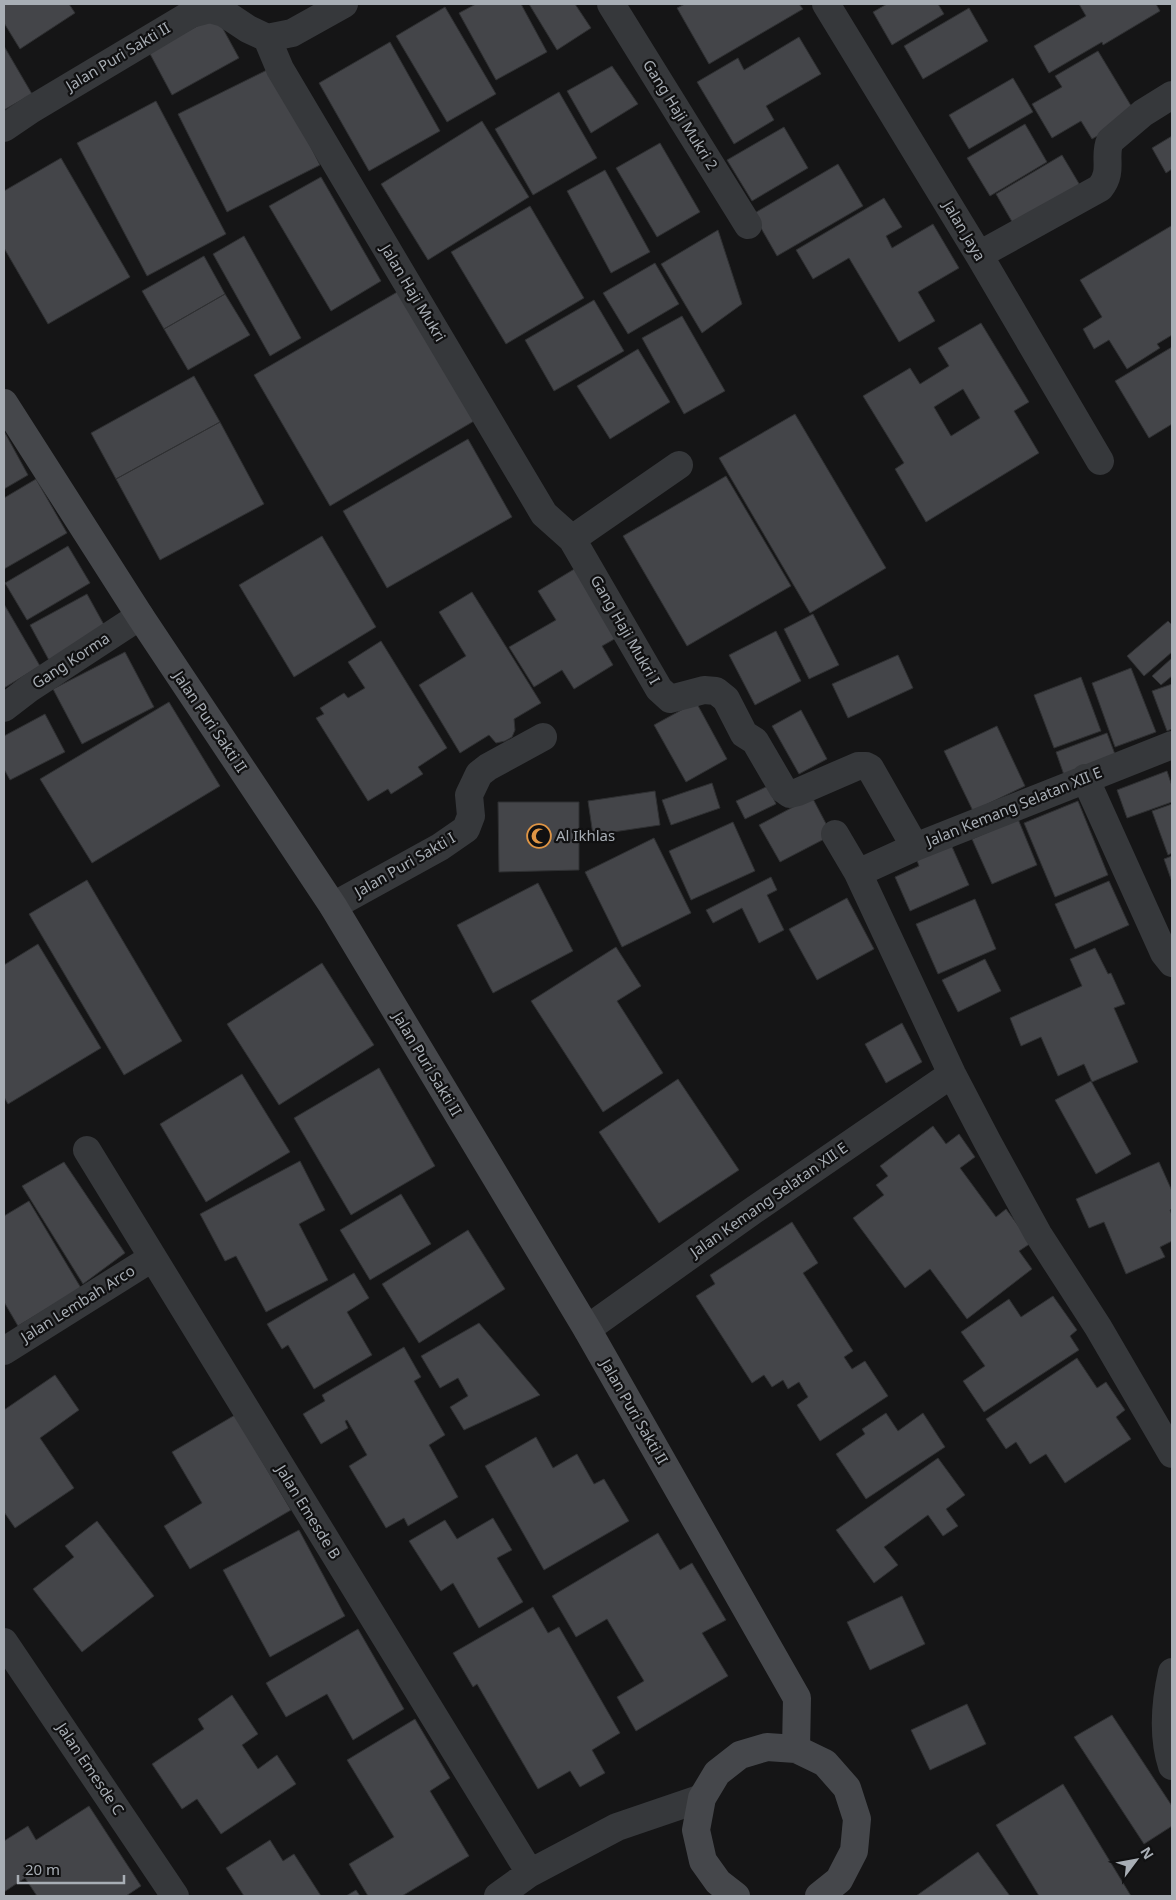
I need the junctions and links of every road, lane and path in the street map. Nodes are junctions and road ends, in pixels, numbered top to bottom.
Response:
1 (344, 4) edge
2 (611, 4) edge
3 (826, 4) edge
4 (267, 38) junction
5 (1172, 95) edge
6 (4, 128) edge
7 (748, 226) dead end
8 (978, 255) junction
9 (4, 403) edge
10 (1100, 461) dead end
11 (679, 464) dead end
12 (572, 539) junction
13 (140, 616) junction
14 (4, 708) edge
15 (543, 737) dead end
16 (1172, 745) edge
17 (1085, 778) junction
18 (835, 834) dead end
19 (915, 847) junction
20 (858, 873) junction
21 (333, 906) junction
22 (1172, 963) edge
23 (952, 1074) junction
24 (87, 1150) dead end
25 (152, 1258) junction
26 (587, 1328) junction
27 (4, 1351) edge
28 (1172, 1454) edge
29 (4, 1642) edge
30 (1172, 1672) edge
31 (796, 1749) junction
32 (1172, 1766) edge
33 (702, 1798) junction
34 (530, 1873) junction
35 (175, 1896) edge
36 (498, 1896) edge
37 (736, 1896) edge
38 (819, 1896) edge

1 - 4 street
2 - 7 street, Gang Haji Mukri 2
3 - 8 street, Jalan Jaya
4 - 6 street, Jalan Puri Sakti II
4 - 12 street, Jalan Haji Mukri
5 - 8 street
8 - 10 street, Jalan Jaya
9 - 13 street, Jalan Puri Sakti II
11 - 12 street
12 - 19 street, Gang Haji Mukri I
13 - 14 street, Gang Korma
13 - 21 street, Jalan Puri Sakti II
15 - 21 street, Jalan Puri Sakti I
16 - 17 street, Jalan Kemang Selatan XII E
17 - 19 street, Jalan Kemang Selatan XII E
17 - 22 street
18 - 20 street
19 - 20 street, Jalan Kemang Selatan XII E
20 - 23 street
21 - 26 street, Jalan Puri Sakti II
23 - 26 street, Jalan Kemang Selatan XII E
23 - 28 street
24 - 25 street, Jalan Emesde B
25 - 27 street, Jalan Lembah Arco
25 - 34 street, Jalan Emesde B
26 - 31 street, Jalan Puri Sakti II
29 - 35 street, Jalan Emesde C
30 - 32 street
31 - 33 street
31 - 38 street
33 - 34 street
33 - 37 street
34 - 36 street

